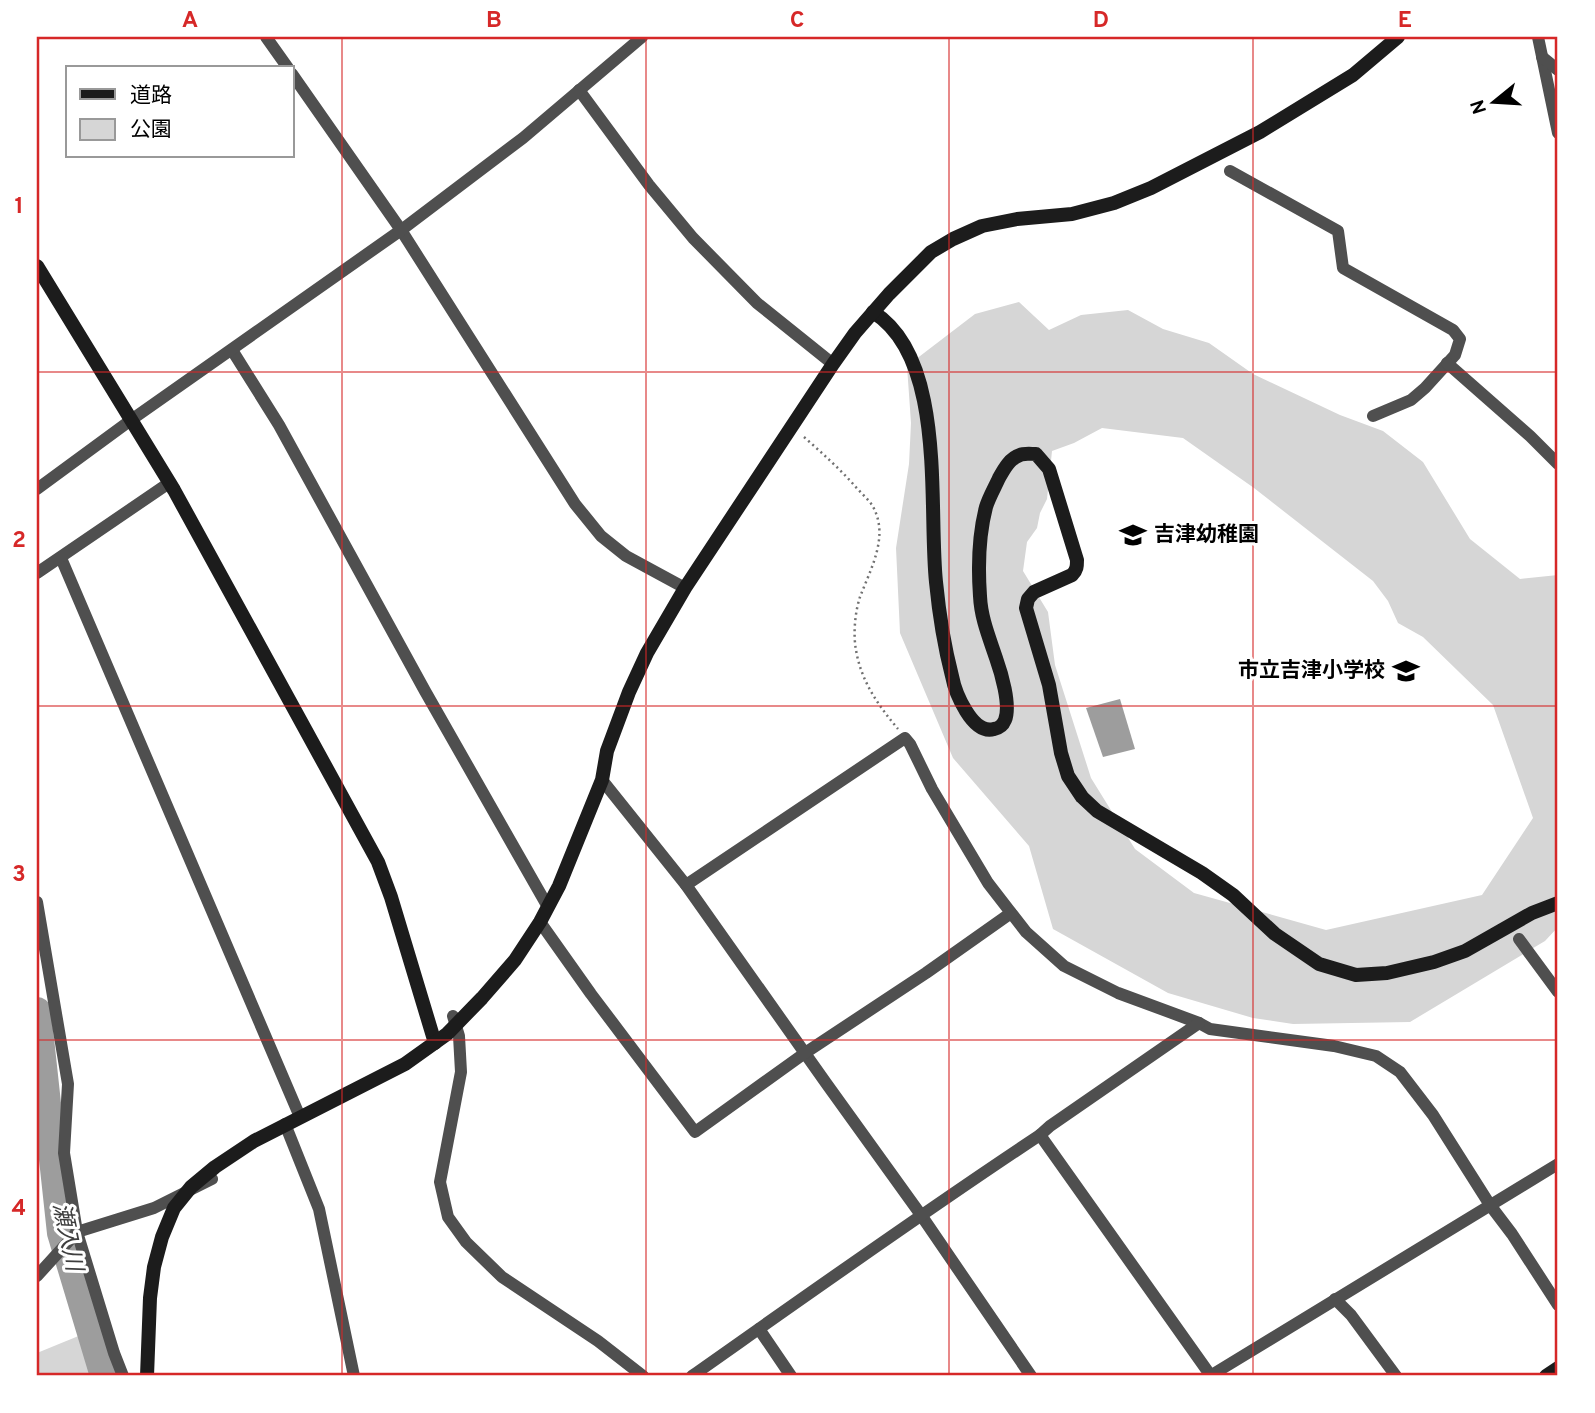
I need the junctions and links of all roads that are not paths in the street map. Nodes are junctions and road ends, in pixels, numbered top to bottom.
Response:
1 (266, 37) edge
2 (642, 37) edge
3 (1398, 37) edge
4 (1538, 37) edge
5 (1542, 57) junction
6 (287, 66) edge
7 (1558, 70) edge
8 (294, 77) edge
9 (579, 90) junction
10 (1558, 133) edge
11 (1230, 171) dead end
12 (401, 230) junction
13 (37, 266) edge
14 (873, 312) junction
15 (232, 350) junction
16 (1447, 363) junction
17 (833, 364) junction
18 (1373, 416) dead end
19 (131, 420) junction
20 (1558, 464) edge
21 (169, 483) junction
22 (37, 489) edge
23 (61, 558) junction
24 (37, 573) edge
25 (685, 588) junction
26 (602, 780) junction
27 (686, 885) junction
28 (37, 902) edge
29 (1558, 903) edge
30 (548, 907) junction
31 (1011, 913) junction
32 (540, 922) junction
33 (1518, 939) dead end
34 (1558, 992) edge
35 (455, 1021) junction
36 (1199, 1023) junction
37 (435, 1043) junction
38 (805, 1053) junction
39 (300, 1117) junction
40 (285, 1124) junction
41 (1040, 1135) junction
42 (1558, 1164) edge
43 (212, 1179) dead end
44 (188, 1191) junction
45 (1490, 1205) junction
46 (921, 1215) junction
47 (76, 1234) junction
48 (37, 1276) edge
49 (1335, 1299) junction
50 (1558, 1305) edge
51 (759, 1329) junction
52 (1558, 1368) edge
53 (123, 1376) edge
54 (147, 1376) edge
55 (354, 1376) edge
56 (643, 1376) edge
57 (692, 1376) edge
58 (790, 1376) edge
59 (1031, 1376) edge
60 (1211, 1376) edge
61 (1396, 1376) edge
62 (1546, 1376) edge

1 - 6 street
2 - 9 street
3 - 14 street
4 - 5 street
5 - 7 street
5 - 10 street
8 - 12 street
9 - 12 street
9 - 17 street
11 - 16 street
12 - 15 street
12 - 25 street
13 - 19 street
14 - 17 street
14 - 29 street
15 - 19 street
15 - 30 street
16 - 18 street
16 - 20 street
17 - 25 street
19 - 21 street
19 - 22 street
21 - 23 street
21 - 37 street
23 - 24 street
23 - 39 street
25 - 26 street
26 - 27 street
26 - 30 street
27 - 31 street
27 - 38 street
28 - 47 street
30 - 32 street
31 - 36 street
31 - 38 street
32 - 35 street
32 - 38 street
33 - 34 street
35 - 37 street
35 - 56 street
36 - 41 street
36 - 45 street
37 - 39 street
38 - 46 street
39 - 40 street
40 - 44 street
40 - 55 street
41 - 46 street
41 - 60 street
42 - 45 street
43 - 44 street
44 - 47 street
44 - 54 street
45 - 49 street
45 - 50 street
46 - 51 street
46 - 59 street
47 - 48 street
47 - 53 street
49 - 60 street
49 - 61 street
51 - 57 street
51 - 58 street
52 - 62 street

